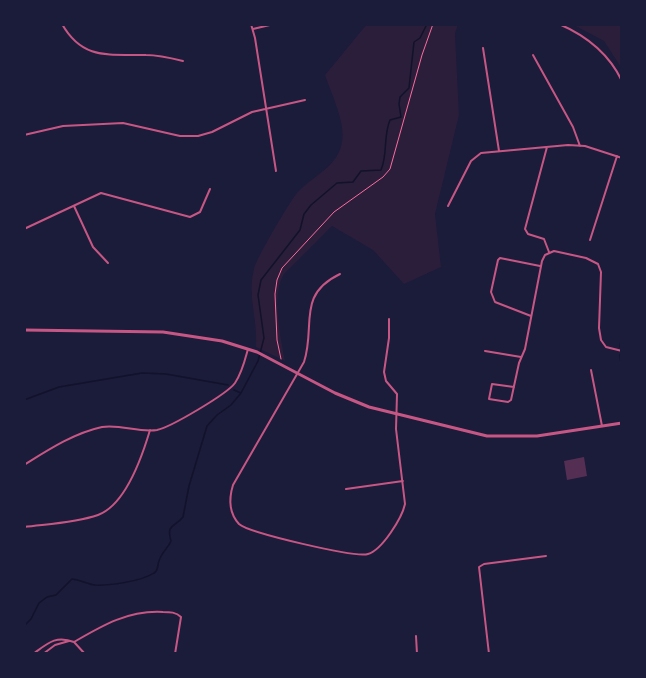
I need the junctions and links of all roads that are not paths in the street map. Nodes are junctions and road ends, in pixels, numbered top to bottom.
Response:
1 (62, 24) edge
2 (251, 24) edge
3 (274, 24) edge
4 (559, 24) edge
5 (253, 29) junction
6 (483, 48) dead end
7 (533, 55) dead end
8 (183, 61) dead end
9 (622, 81) edge
10 (306, 100) dead end
11 (266, 109) junction
12 (24, 135) edge
13 (580, 146) junction
14 (547, 147) junction
15 (499, 151) junction
16 (617, 156) junction
17 (622, 158) edge
18 (276, 171) dead end
19 (210, 189) dead end
20 (74, 206) junction
21 (448, 206) dead end
22 (24, 229) edge
23 (590, 240) dead end
24 (549, 252) junction
25 (108, 263) dead end
26 (541, 266) junction
27 (340, 274) dead end
28 (531, 316) junction
29 (389, 319) dead end
30 (24, 330) edge
31 (248, 349) junction
32 (485, 351) dead end
33 (622, 351) edge
34 (521, 357) junction
35 (591, 370) dead end
36 (298, 374) junction
37 (513, 387) junction
38 (397, 414) junction
39 (622, 423) edge
40 (602, 426) junction
41 (150, 430) junction
42 (24, 465) edge
43 (403, 481) junction
44 (346, 489) dead end
45 (24, 526) edge
46 (546, 556) dead end
47 (416, 636) dead end
48 (74, 642) junction
49 (33, 654) edge
50 (43, 654) edge
51 (85, 654) edge
52 (176, 654) edge
53 (417, 654) edge
54 (489, 654) edge

1 - 8 street
2 - 5 street
3 - 5 street
4 - 9 street
5 - 11 street
6 - 15 street
7 - 13 street
10 - 11 street
11 - 12 street
11 - 18 street
13 - 14 street
13 - 16 street
14 - 15 street
14 - 24 street
15 - 21 street
16 - 17 street
16 - 23 street
19 - 20 street
20 - 22 street
20 - 25 street
24 - 26 street
24 - 33 street
26 - 28 street
26 - 28 street
27 - 36 street
28 - 34 street
29 - 38 street
30 - 31 street
31 - 36 street
31 - 41 street
32 - 34 street
34 - 37 street
35 - 40 street
36 - 38 street
36 - 43 street
37 - 37 street
38 - 40 street
38 - 43 street
39 - 40 street
41 - 42 street
41 - 45 street
43 - 44 street
46 - 54 street
47 - 53 street
48 - 49 street
48 - 50 street
48 - 51 street
48 - 52 street

